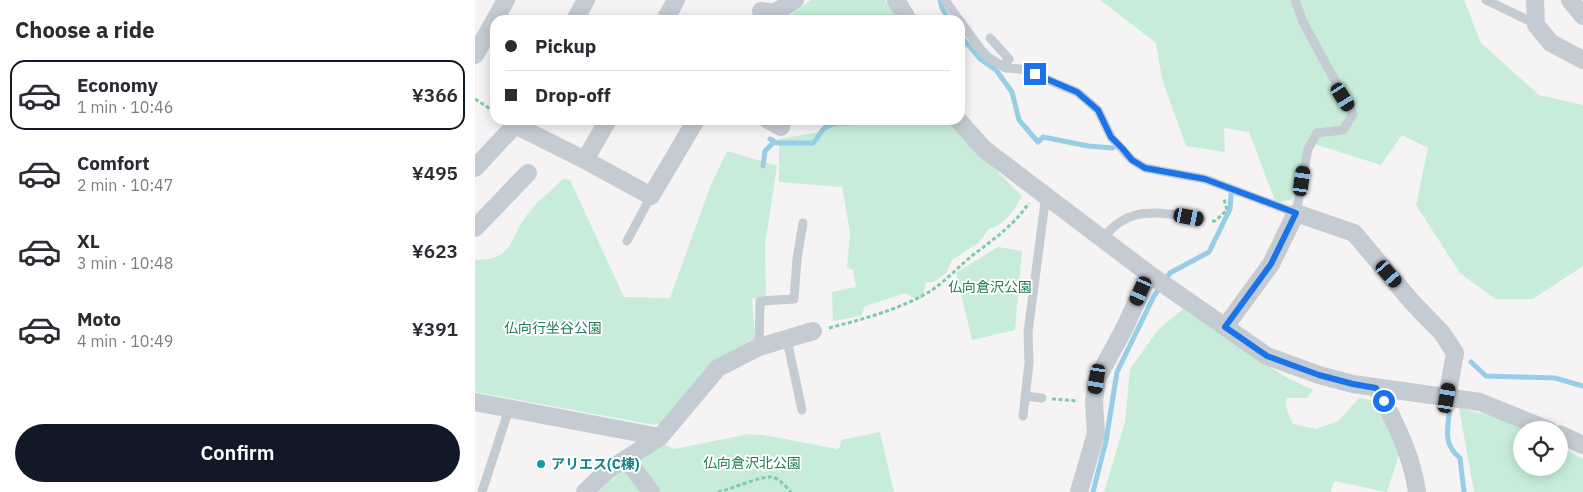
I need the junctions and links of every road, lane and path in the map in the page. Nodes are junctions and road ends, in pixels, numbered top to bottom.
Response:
1 (506, 0) edge
2 (586, 0) edge
3 (676, 0) edge
4 (896, 0) edge
5 (945, 0) edge
6 (1295, 0) edge
7 (1486, 0) edge
8 (1535, 0) edge
9 (1570, 0) edge
10 (787, 9) edge
11 (755, 10) edge
12 (498, 15) edge
13 (578, 15) edge
14 (668, 15) edge
15 (905, 15) edge
16 (956, 15) edge
17 (1583, 16) edge
18 (1536, 24) junction
19 (965, 27) edge
20 (490, 28) edge
21 (990, 38) dead end
22 (475, 55) edge
23 (1583, 60) edge
24 (1003, 66) junction
25 (475, 99) edge
26 (490, 109) edge
27 (513, 125) edge
28 (521, 125) edge
29 (605, 125) edge
30 (693, 125) edge
31 (962, 125) edge
32 (585, 160) junction
33 (475, 168) edge
34 (529, 173) dead end
35 (1216, 183) junction
36 (1042, 192) junction
37 (651, 196) junction
38 (1296, 213) junction
39 (1201, 219) joint
40 (803, 223) dead end
41 (475, 228) edge
42 (1103, 238) junction
43 (627, 241) dead end
44 (1149, 274) junction
45 (1225, 327) junction
46 (813, 331) joint
47 (787, 340) junction
48 (759, 347) junction
49 (1376, 388) junction
50 (1025, 396) junction
51 (1042, 398) joint
52 (1447, 398) junction
53 (1088, 401) junction
54 (475, 402) edge
55 (509, 409) junction
56 (802, 410) dead end
57 (1023, 416) dead end
58 (1527, 421) edge
59 (660, 437) junction
60 (1568, 438) edge
61 (1583, 444) edge
62 (626, 459) junction
63 (731, 490) edge
64 (483, 492) edge
65 (585, 492) edge
66 (651, 492) edge
67 (719, 492) edge
68 (791, 492) edge
69 (1079, 492) edge
70 (1417, 492) edge

1 - 12 street
2 - 13 street
3 - 14 street
4 - 15 street
5 - 16 lane
6 - 38 lane
7 - 18 lane
8 - 18 street
9 - 17 street
10 - 11 street
18 - 23 street
19 - 24 lane
20 - 22 street
21 - 24 lane
24 - 35 lane
25 - 26 path
27 - 33 street
28 - 32 street
29 - 32 street
30 - 37 street
31 - 36 street
32 - 37 street
34 - 41 street
35 - 38 lane
35 - 39 path
36 - 42 street
36 - 46 path
36 - 50 lane
37 - 43 lane
38 - 45 street
38 - 52 street
39 - 42 lane
40 - 48 lane
42 - 44 street
44 - 45 street
44 - 53 street
45 - 49 street
46 - 47 street
47 - 48 street
47 - 56 lane
48 - 59 street
49 - 52 street
49 - 70 street
50 - 51 lane
50 - 57 lane
51 - 53 path
52 - 58 street
53 - 69 street
54 - 55 street
55 - 59 street
55 - 64 lane
59 - 62 street
60 - 61 street
62 - 65 street
62 - 66 street
63 - 67 path
63 - 68 path

